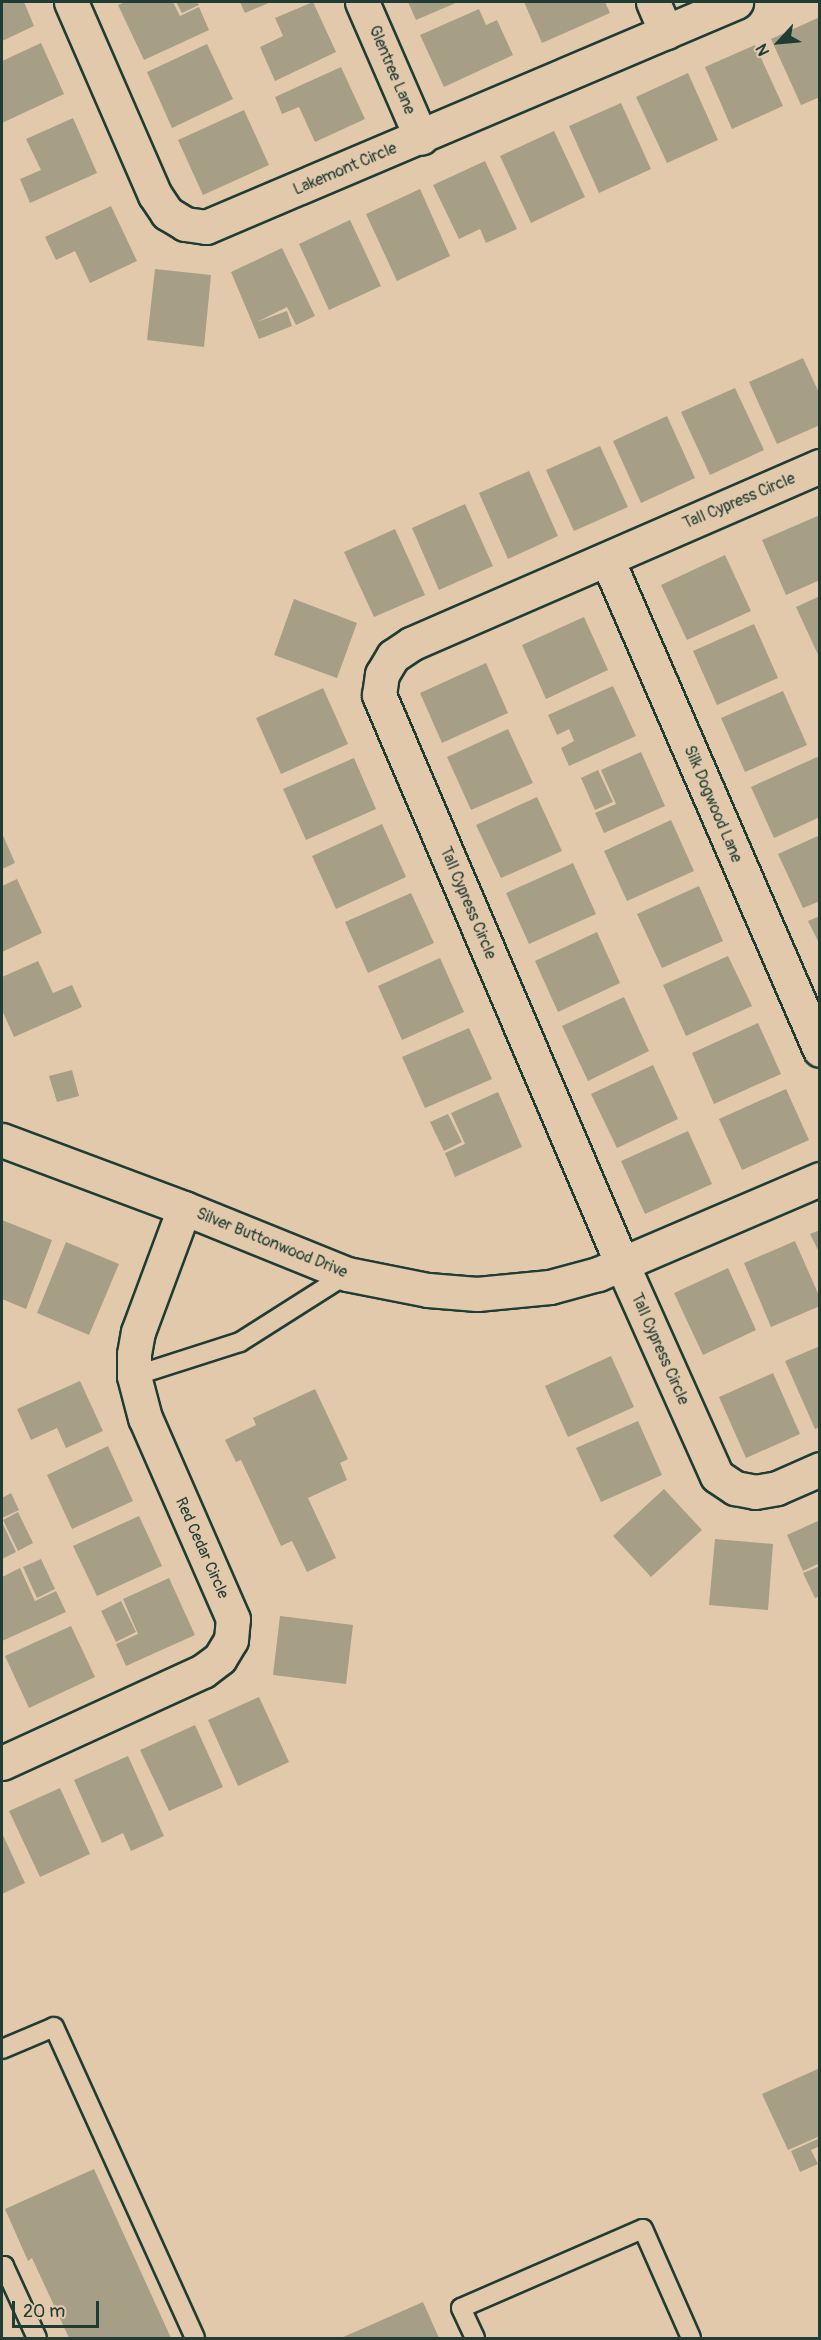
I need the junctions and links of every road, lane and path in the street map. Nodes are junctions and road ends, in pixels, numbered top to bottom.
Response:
1 (71, 2) edge
2 (362, 2) edge
3 (653, 2) edge
4 (736, 2) edge
5 (666, 32) junction
6 (421, 138) junction
7 (819, 466) edge
8 (607, 559) junction
9 (819, 1050) edge
10 (2, 1140) edge
11 (819, 1179) edge
12 (183, 1208) junction
13 (622, 1264) junction
14 (347, 1274) junction
15 (134, 1376) junction
16 (819, 1469) edge
17 (4, 1756) edge
18 (2, 2049) edge
19 (2, 2266) edge
20 (37, 2338) edge
21 (195, 2338) edge
22 (474, 2338) edge
23 (691, 2338) edge

1 - 6 street, Lakemont Circle
2 - 6 street, Glentree Lane
3 - 5 street
4 - 5 street, Lakemont Circle
5 - 6 street, Lakemont Circle
7 - 8 street, Tall Cypress Circle
8 - 9 street, Silk Dogwood Lane
8 - 13 street, Tall Cypress Circle
10 - 12 street, Silver Buttonwood Drive
11 - 13 street, Silver Buttonwood Drive
12 - 14 street, Silver Buttonwood Drive
12 - 15 street, Red Cedar Circle
13 - 14 street, Silver Buttonwood Drive
13 - 16 street, Tall Cypress Circle
14 - 15 lane
15 - 17 street, Red Cedar Circle
18 - 21 lane
19 - 20 lane
22 - 23 lane

